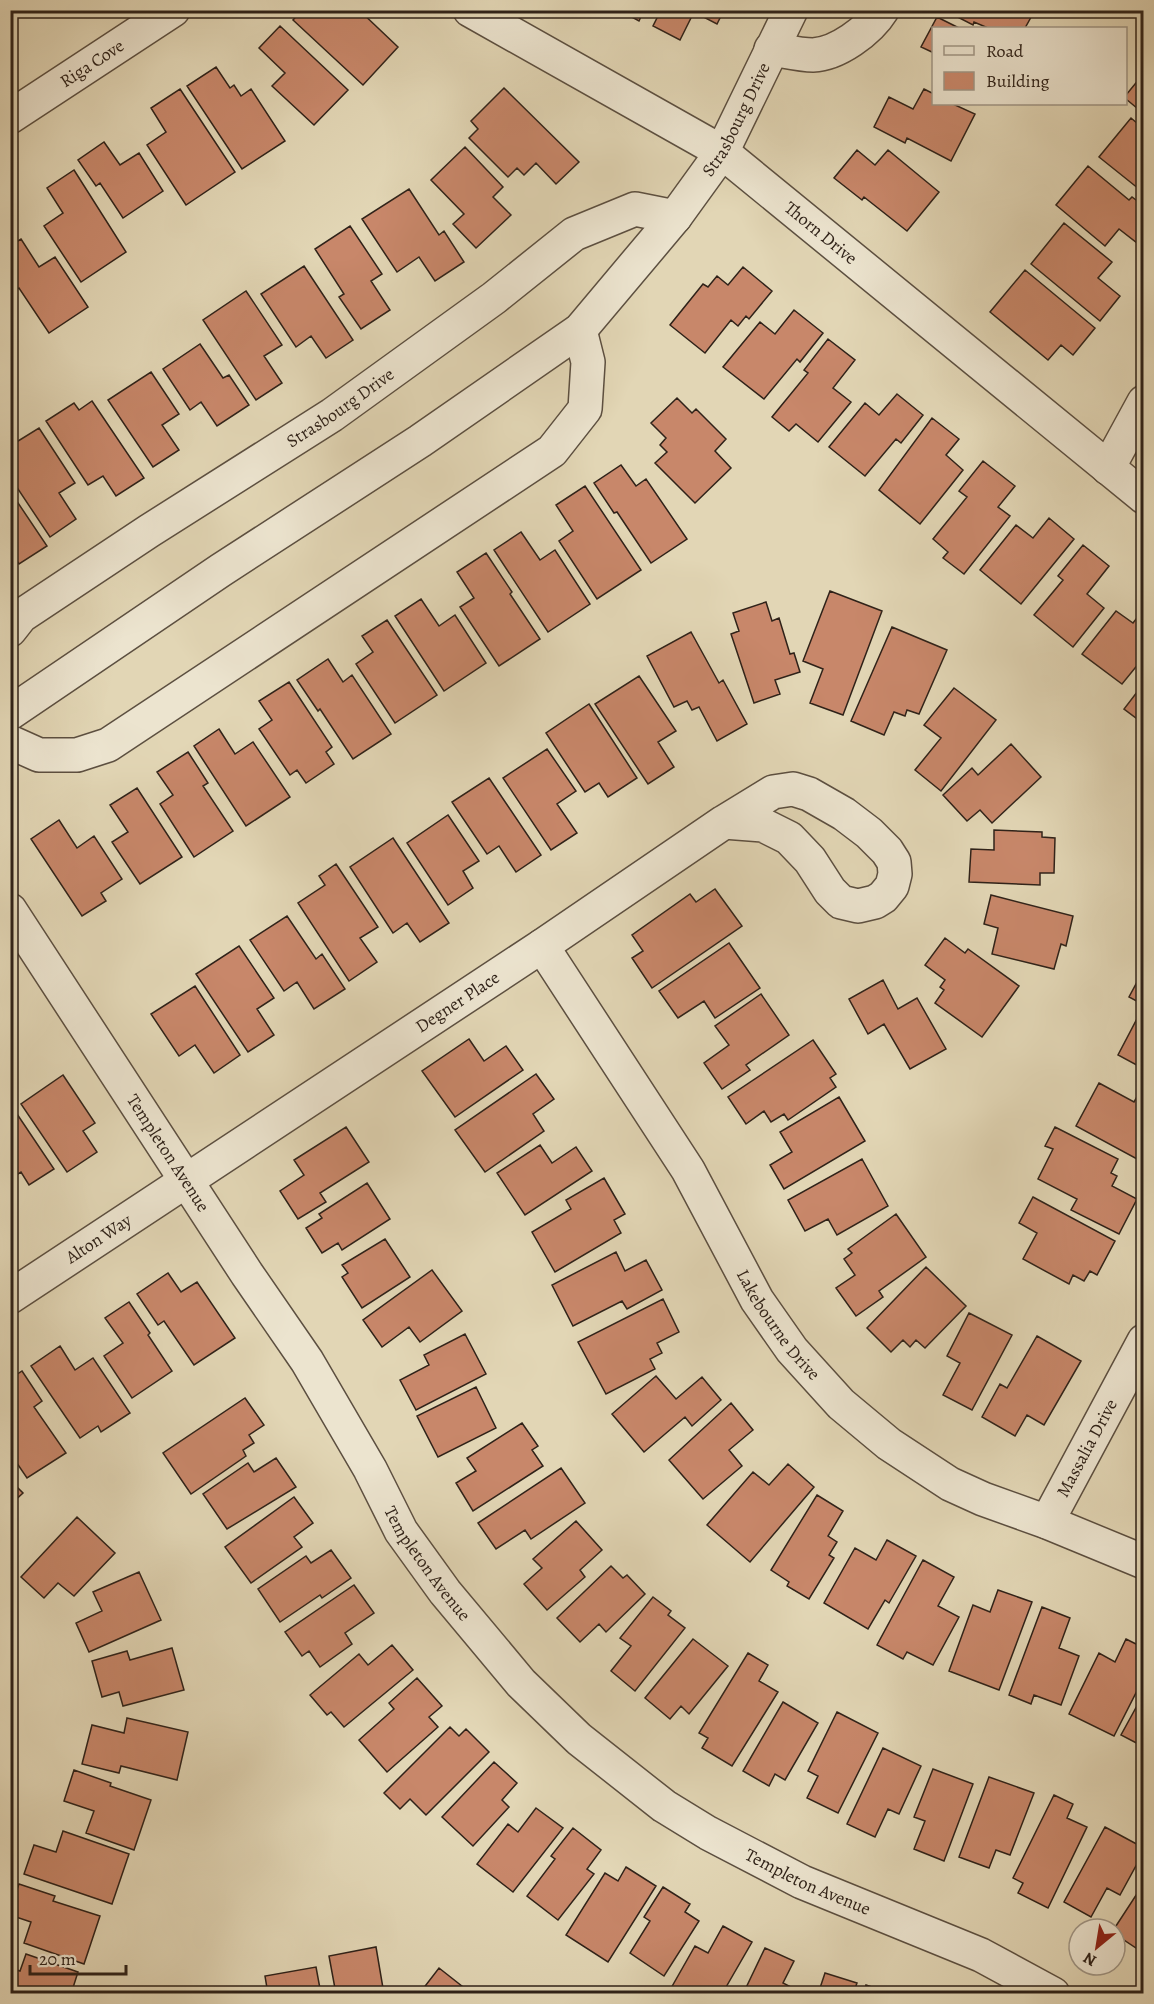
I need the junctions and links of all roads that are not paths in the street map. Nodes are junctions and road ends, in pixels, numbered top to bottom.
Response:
1 (173, 10) edge
2 (470, 10) edge
3 (791, 10) edge
4 (882, 10) edge
5 (771, 49) junction
6 (10, 117) edge
7 (722, 152) junction
8 (675, 218) junction
9 (580, 330) junction
10 (1143, 402) edge
11 (1108, 468) junction
12 (1143, 496) edge
13 (10, 630) edge
14 (10, 713) edge
15 (10, 742) edge
16 (724, 822) junction
17 (10, 910) edge
18 (542, 946) junction
19 (187, 1180) junction
20 (10, 1297) edge
21 (1143, 1341) edge
22 (1047, 1522) junction
23 (1143, 1562) edge
24 (1053, 1994) edge

1 - 6 street, Riga Cove
2 - 7 street, Thorn Drive
3 - 5 street, Strasbourg Drive
4 - 5 street, Strasbourg Drive
5 - 7 street, Strasbourg Drive
7 - 8 street, Strasbourg Drive
7 - 11 street, Thorn Drive
8 - 9 street, Strasbourg Drive
8 - 13 street, Strasbourg Drive
9 - 14 street, Strasbourg Drive
9 - 15 street
10 - 11 street
11 - 12 street, Thorn Drive
16 - 16 street, Degner Place
16 - 18 street, Degner Place
17 - 19 street, Templeton Avenue
18 - 19 street, Degner Place
18 - 22 street, Lakebourne Drive
19 - 20 street, Alton Way
19 - 24 street, Templeton Avenue
21 - 22 street, Massalia Drive
22 - 23 street, Lakebourne Drive

